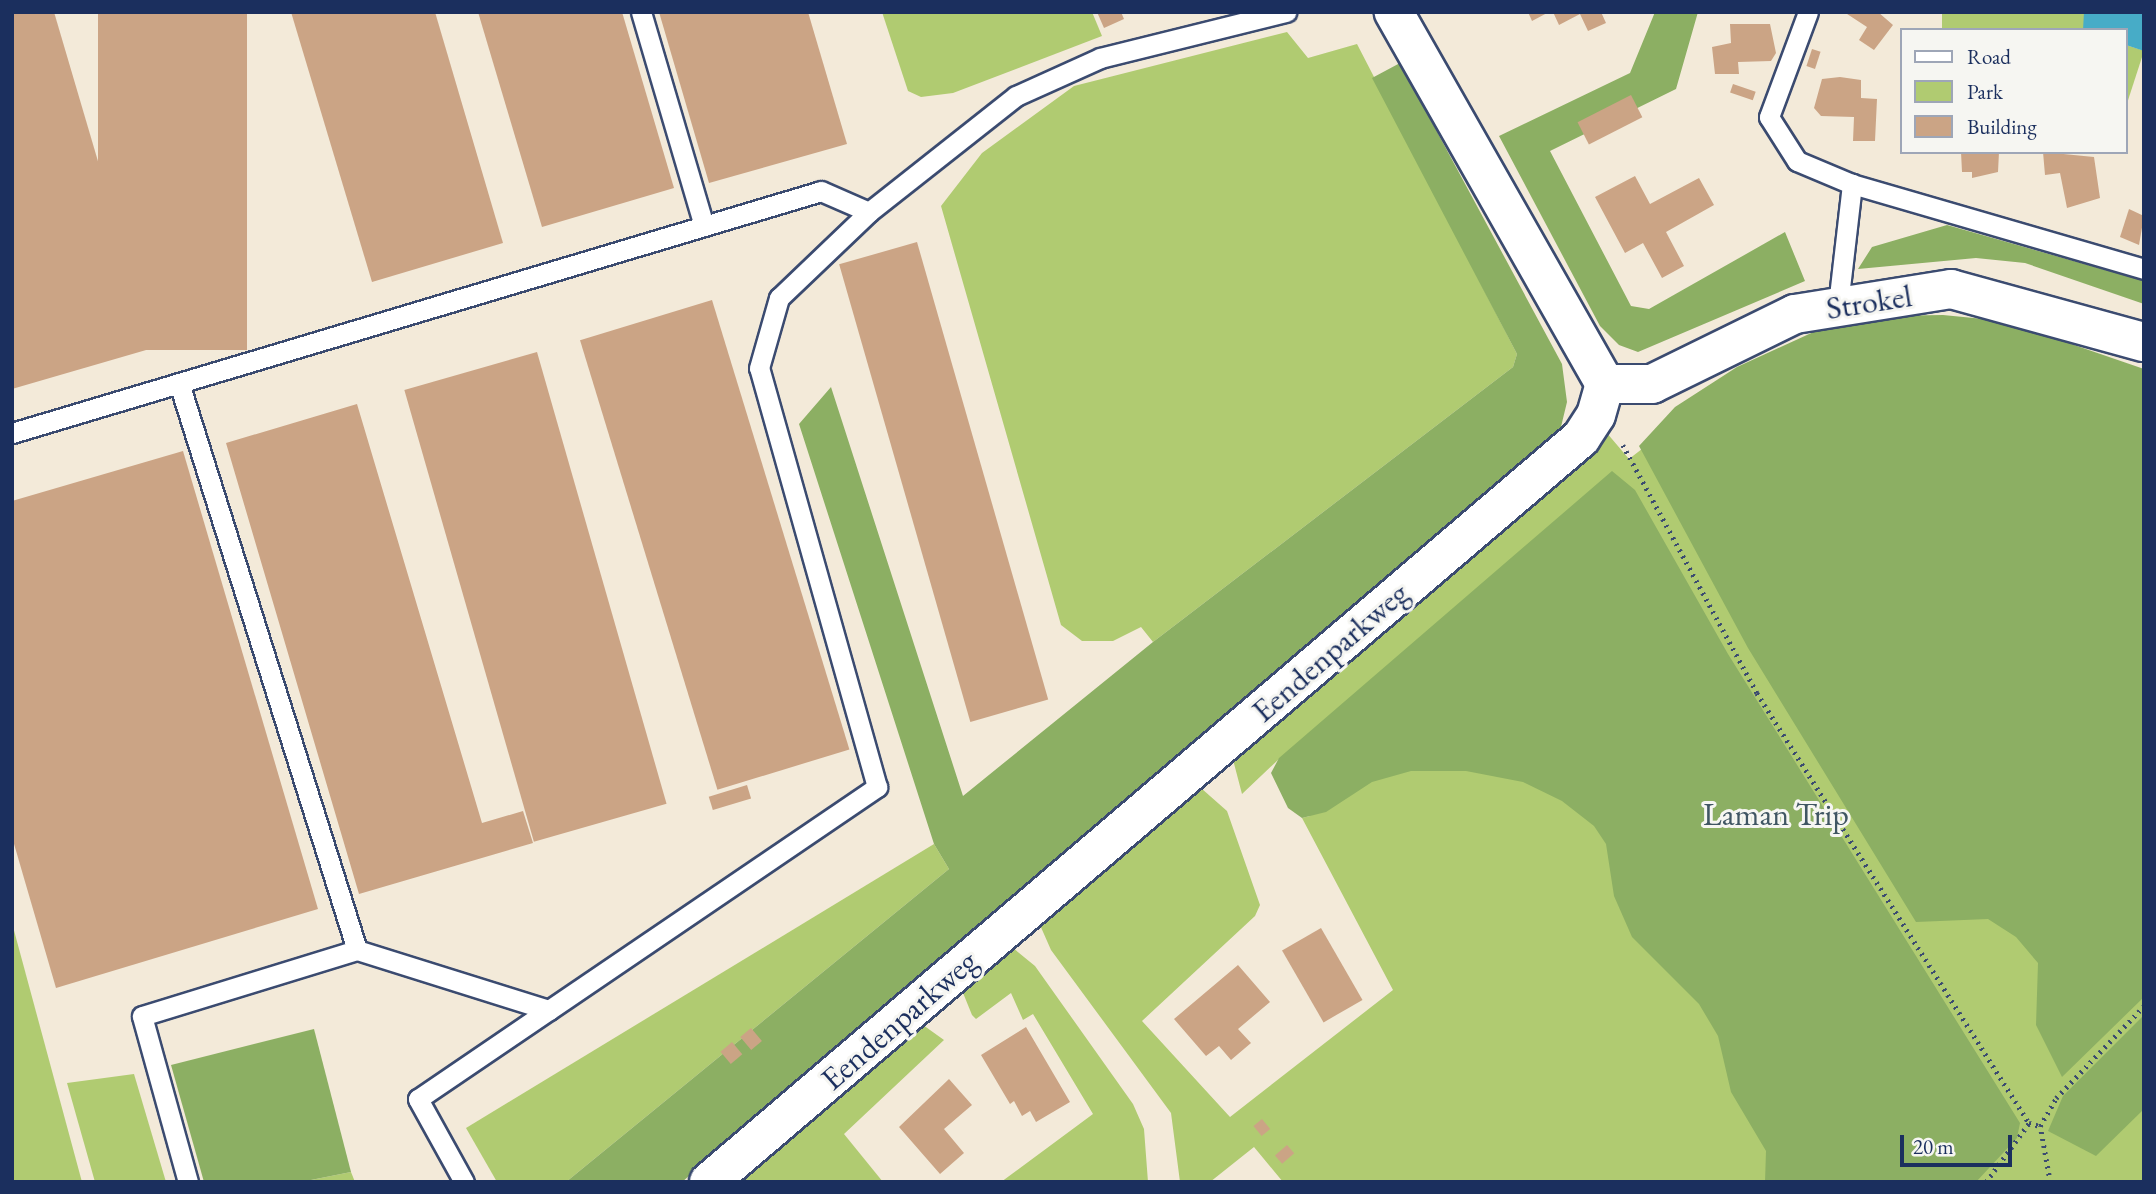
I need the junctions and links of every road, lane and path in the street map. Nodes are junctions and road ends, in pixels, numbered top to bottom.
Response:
1 (641, 12) edge
2 (1286, 12) edge
3 (1394, 12) edge
4 (1808, 12) edge
5 (1852, 184) junction
6 (869, 212) junction
7 (704, 226) junction
8 (2144, 269) edge
9 (1838, 305) junction
10 (2144, 342) edge
11 (179, 383) junction
12 (1605, 384) junction
13 (12, 433) edge
14 (357, 950) junction
15 (2144, 1006) edge
16 (549, 1010) junction
17 (2029, 1123) junction
18 (2040, 1126) junction
19 (188, 1182) edge
20 (464, 1182) edge
21 (709, 1182) edge
22 (1987, 1182) edge
23 (2050, 1182) edge

1 - 7 lane
2 - 6 lane
3 - 12 street
4 - 5 lane
5 - 8 lane
5 - 9 lane
6 - 7 lane
6 - 16 lane
7 - 11 lane
9 - 10 street, Strokel
9 - 12 street, Strokel
11 - 13 lane
11 - 14 lane
12 - 17 path
12 - 21 street, Eendenparkweg
14 - 16 lane
14 - 19 lane
15 - 18 path
16 - 20 lane
17 - 18 path
17 - 22 path
18 - 23 path

